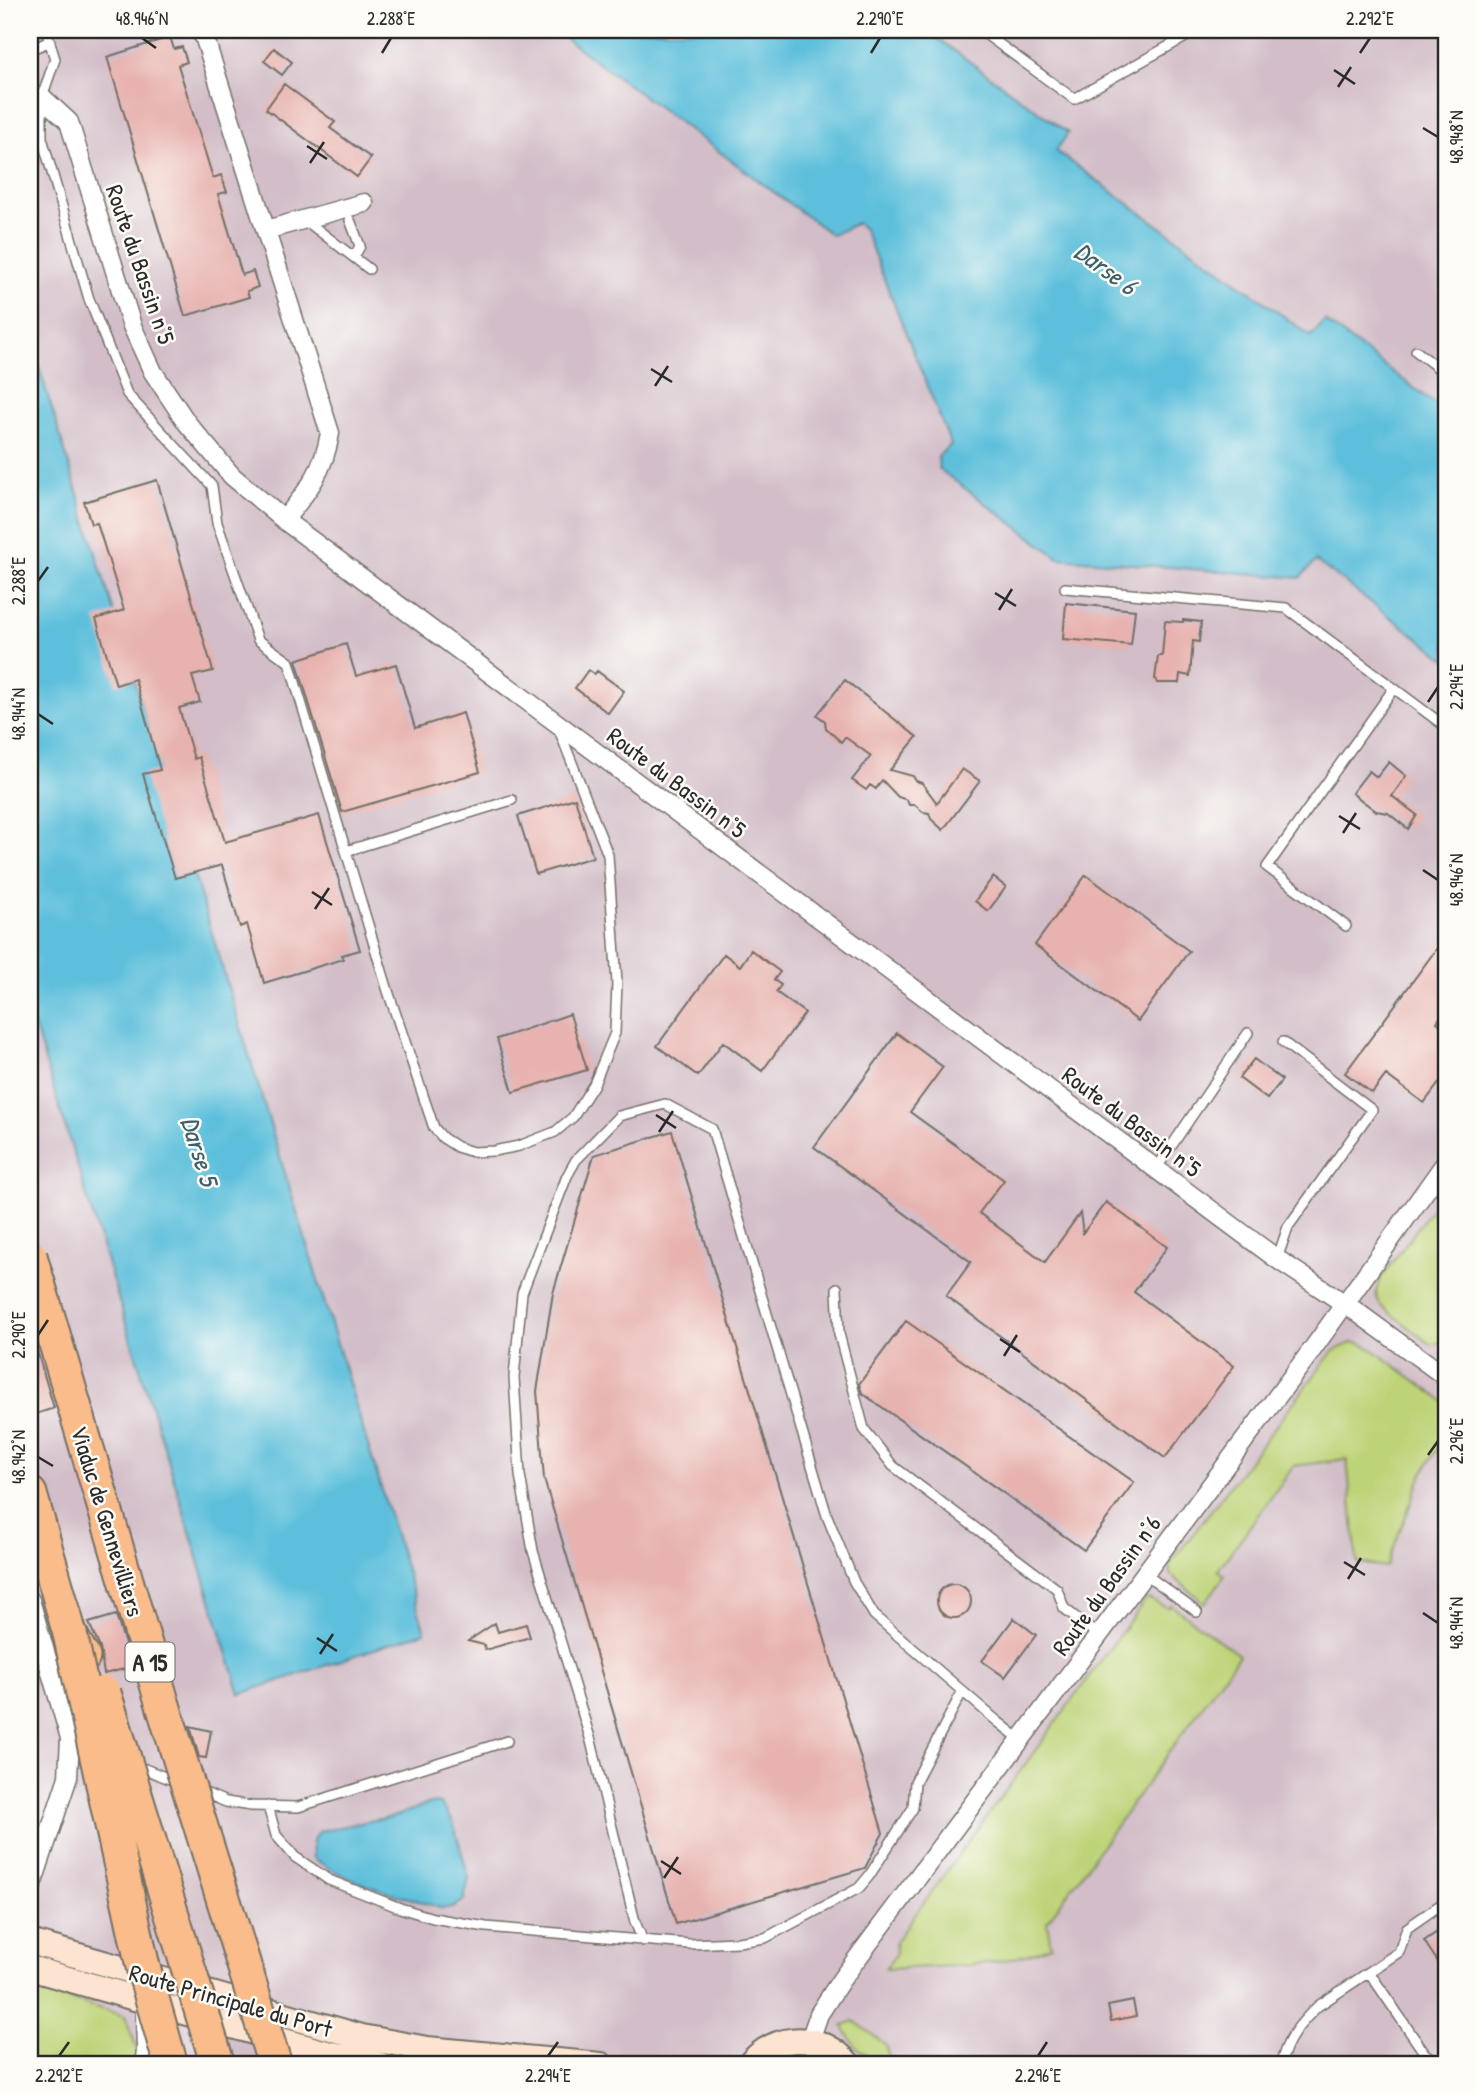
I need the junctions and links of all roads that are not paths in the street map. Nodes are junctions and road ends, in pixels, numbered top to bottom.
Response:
1 (46, 30) edge
2 (198, 30) edge
3 (981, 30) edge
4 (1198, 30) edge
5 (50, 41) junction
6 (30, 50) edge
7 (42, 97) junction
8 (364, 203) dead end
9 (304, 219) junction
10 (350, 220) dead end
11 (266, 230) junction
12 (354, 257) junction
13 (369, 269) dead end
14 (1416, 351) dead end
15 (1446, 374) edge
16 (284, 520) junction
17 (1065, 589) dead end
18 (1394, 688) junction
19 (556, 722) junction
20 (1446, 727) edge
21 (512, 800) dead end
22 (346, 851) junction
23 (1346, 926) dead end
24 (1248, 1033) dead end
25 (1283, 1042) dead end
26 (1446, 1162) edge
27 (1156, 1169) junction
28 (30, 1256) edge
29 (1277, 1259) junction
30 (837, 1288) dead end
31 (1344, 1303) junction
32 (1443, 1366) edge
33 (30, 1494) edge
34 (1144, 1573) junction
35 (30, 1600) edge
36 (1197, 1612) dead end
37 (70, 1634) junction
38 (1099, 1636) junction
39 (962, 1692) junction
40 (70, 1738) junction
41 (1022, 1740) junction
42 (507, 1741) dead end
43 (268, 1807) junction
44 (30, 1891) edge
45 (1446, 1901) edge
46 (643, 1941) junction
47 (30, 1942) edge
48 (30, 1968) edge
49 (1369, 1972) junction
50 (144, 2000) junction
51 (810, 2040) junction
52 (323, 2059) edge
53 (144, 2065) edge
54 (171, 2065) edge
55 (218, 2065) edge
56 (275, 2065) edge
57 (380, 2065) edge
58 (601, 2065) edge
59 (749, 2065) edge
60 (849, 2065) edge
61 (1281, 2065) edge
62 (1444, 2065) edge

1 - 5 lane
2 - 11 street
3 - 4 lane
5 - 6 lane
5 - 7 lane
7 - 16 street, Route du Bassin n°5
7 - 22 lane
8 - 9 street
9 - 11 street
9 - 12 lane
10 - 12 lane
11 - 16 street
12 - 13 lane
14 - 15 lane
16 - 19 street, Route du Bassin n°5
17 - 18 lane
18 - 20 lane
18 - 23 lane
19 - 22 lane
19 - 27 street, Route du Bassin n°5
21 - 22 lane
24 - 27 lane
25 - 29 lane
26 - 31 street, Route du Bassin n°6
27 - 29 street, Route du Bassin n°5
28 - 56 highway, Viaduc de Gennevilliers / A 15, bridge
29 - 31 street, Route du Bassin n°5
30 - 38 lane
31 - 32 street, Route du Bassin n°5
31 - 34 street, Route du Bassin n°6
33 - 37 highway, A 15
34 - 36 lane
34 - 38 street, Route du Bassin n°6
35 - 40 street
37 - 54 highway, bridge
37 - 55 highway, A 15, bridge
38 - 41 street, Route du Bassin n°6
39 - 41 lane
39 - 46 lane
39 - 46 lane
40 - 43 lane
40 - 44 street
41 - 51 street, Route du Bassin n°6
42 - 43 lane
43 - 46 lane
45 - 49 lane
47 - 58 main road, Route Principale du Port
48 - 50 main road, Route Principale du Port
49 - 61 lane
49 - 62 lane
50 - 52 main road, Route Principale du Port
50 - 53 street
51 - 59 main road
51 - 60 main road
52 - 57 main road, Route Principale du Port

